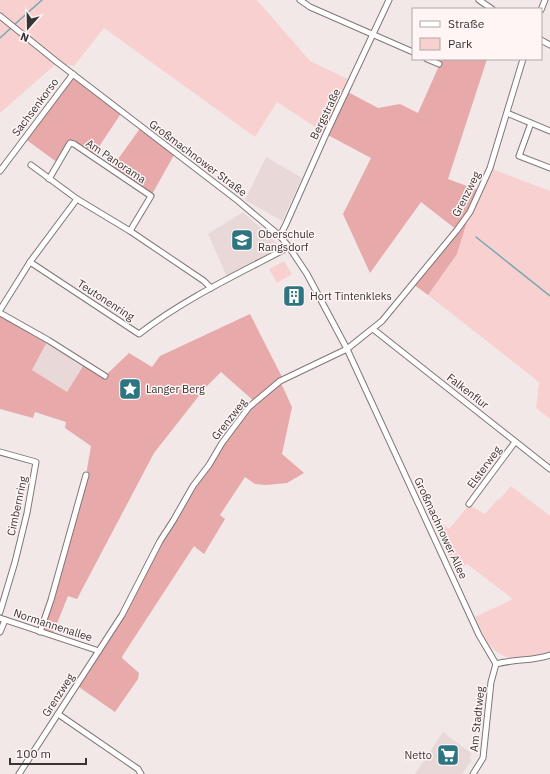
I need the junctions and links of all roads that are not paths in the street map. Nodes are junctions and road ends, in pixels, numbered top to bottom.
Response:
1 (300, 0) edge
2 (389, 0) edge
3 (479, 0) edge
4 (491, 8) edge
5 (1, 17) edge
6 (374, 34) junction
7 (412, 52) edge
8 (429, 60) edge
9 (523, 60) edge
10 (439, 64) dead end
11 (73, 74) junction
12 (507, 113) junction
13 (531, 123) junction
14 (550, 131) edge
15 (31, 165) dead end
16 (550, 168) edge
17 (0, 170) edge
18 (49, 179) junction
19 (77, 199) junction
20 (130, 231) junction
21 (280, 236) junction
22 (289, 247) junction
23 (30, 262) junction
24 (212, 288) junction
25 (0, 310) edge
26 (0, 313) edge
27 (373, 329) junction
28 (347, 349) junction
29 (105, 376) dead end
30 (515, 442) junction
31 (0, 452) edge
32 (550, 469) edge
33 (86, 475) dead end
34 (470, 504) dead end
35 (0, 612) edge
36 (2, 619) edge
37 (0, 632) edge
38 (40, 632) junction
39 (99, 651) junction
40 (550, 655) edge
41 (496, 664) junction
42 (58, 714) junction
43 (19, 774) edge
44 (141, 774) edge
45 (473, 774) edge

1 - 6 street
2 - 6 street, Bergstraße
3 - 4 street
5 - 11 street, Großmachnower Straße
6 - 7 street
6 - 21 street, Bergstraße
8 - 10 street
9 - 12 street, Grenzweg
11 - 17 street, Sachsenkorso
11 - 21 street, Großmachnower Straße
12 - 13 street
12 - 27 street, Grenzweg
13 - 14 street
13 - 16 street
15 - 18 street
18 - 19 street
18 - 20 street, Am Panorama
19 - 20 street
19 - 23 street
20 - 24 street
21 - 22 street, Großmachnower Straße
22 - 24 street, Teutonenring
22 - 28 street, Großmachnower Straße
23 - 24 street, Teutonenring
23 - 25 street
26 - 29 street
27 - 28 street, Grenzweg
27 - 30 street, Falkenflur
28 - 39 street, Grenzweg
28 - 41 street, Großmachnower Allee
30 - 32 street, Falkenflur
30 - 34 street, Elsterweg
31 - 35 street, Cimbernring
33 - 38 street
36 - 37 street
36 - 38 street, Normannenallee
38 - 39 street, Normannenallee
39 - 42 street, Grenzweg
40 - 41 street
41 - 45 street, Am Stadtweg
42 - 43 street, Grenzweg
42 - 44 street

